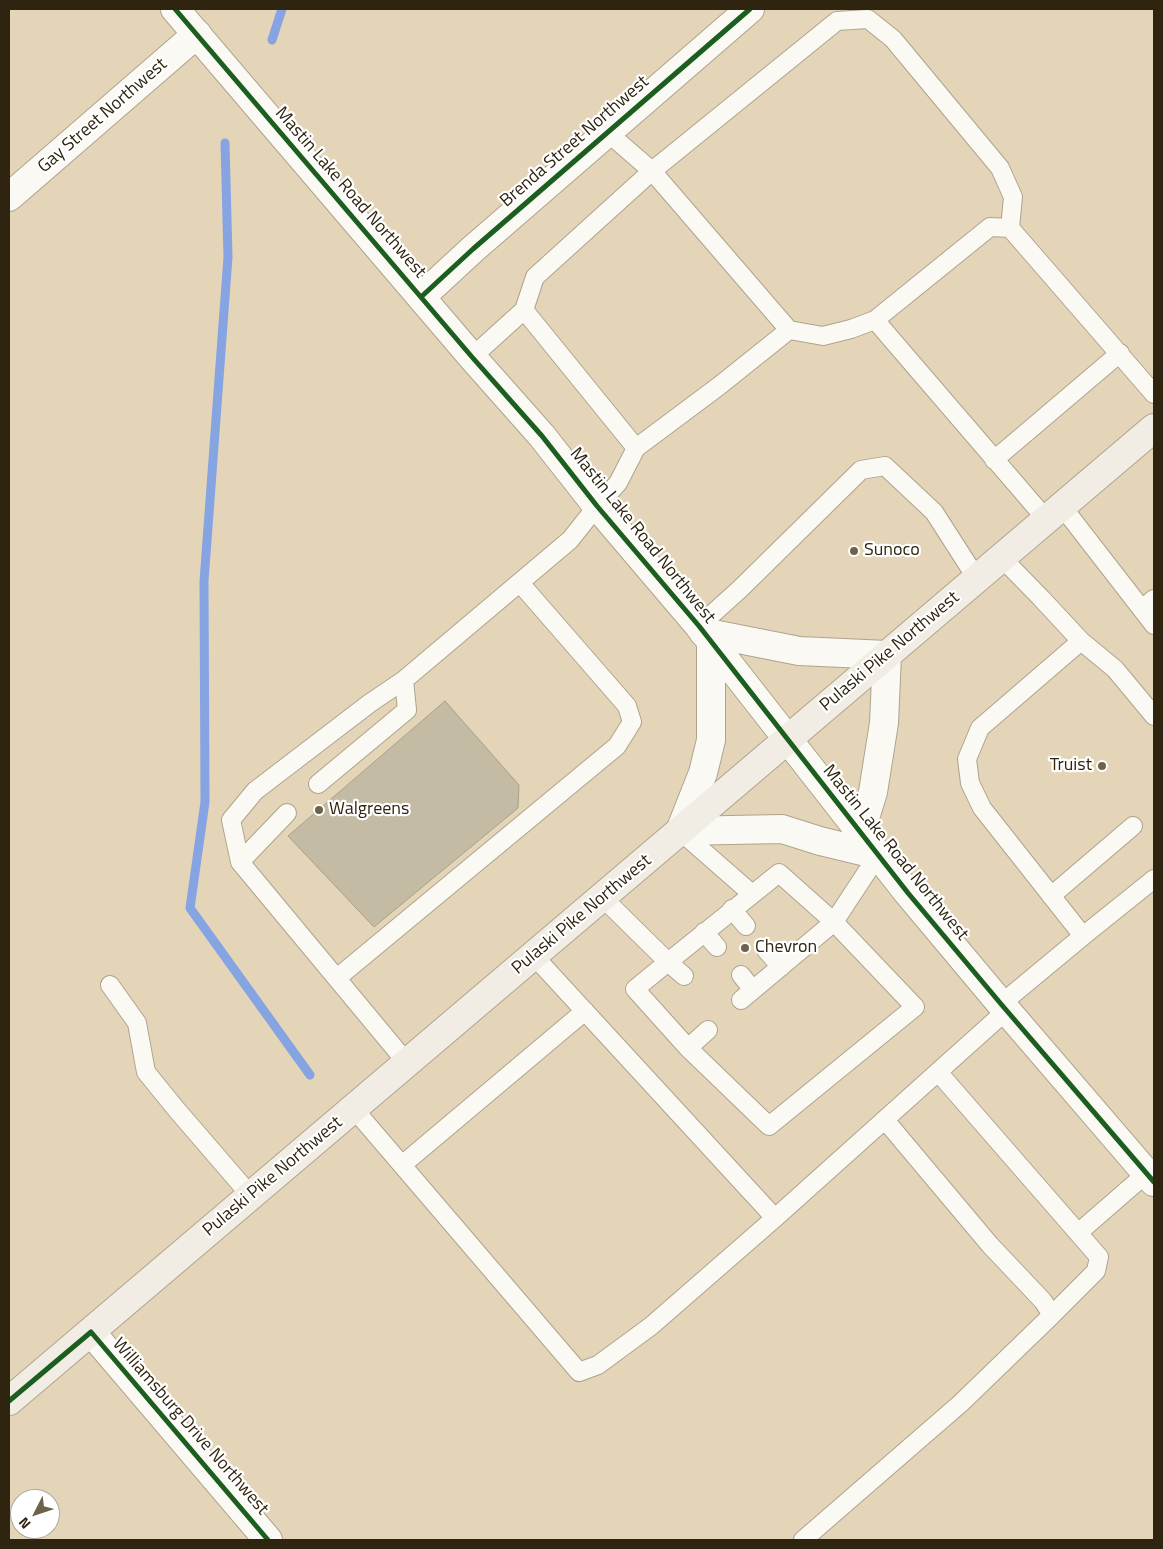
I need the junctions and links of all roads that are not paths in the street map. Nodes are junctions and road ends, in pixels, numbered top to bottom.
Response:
1 (175, 9) edge
2 (750, 9) edge
3 (197, 34) junction
4 (607, 132) junction
5 (652, 171) junction
6 (9, 197) edge
7 (1010, 228) junction
8 (421, 297) junction
9 (524, 310) junction
10 (875, 320) junction
11 (789, 330) junction
12 (1120, 353) junction
13 (472, 357) junction
14 (1154, 394) edge
15 (1154, 428) edge
16 (636, 448) junction
17 (994, 460) junction
18 (597, 506) junction
19 (1054, 512) junction
20 (1002, 558) junction
21 (977, 578) junction
22 (520, 583) junction
23 (1148, 604) edge
24 (1154, 625) edge
25 (704, 634) junction
26 (1081, 641) junction
27 (887, 655) junction
28 (404, 680) junction
29 (1154, 716) edge
30 (787, 740) junction
31 (318, 784) dead end
32 (287, 813) dead end
33 (1133, 826) dead end
34 (680, 831) junction
35 (860, 834) junction
36 (878, 855) junction
37 (240, 862) junction
38 (1154, 880) edge
39 (752, 894) junction
40 (1051, 896) junction
41 (602, 897) junction
42 (732, 909) junction
43 (834, 922) junction
44 (746, 926) dead end
45 (704, 932) junction
46 (1083, 936) junction
47 (717, 947) dead end
48 (766, 950) dead end
49 (534, 956) junction
50 (668, 962) junction
51 (781, 967) junction
52 (741, 975) dead end
53 (684, 976) dead end
54 (337, 978) junction
55 (110, 985) dead end
56 (1004, 1007) junction
57 (585, 1011) junction
58 (708, 1030) dead end
59 (688, 1048) junction
60 (407, 1063) junction
61 (938, 1072) junction
62 (354, 1109) junction
63 (885, 1120) junction
64 (402, 1165) junction
65 (1151, 1178) edge
66 (251, 1196) junction
67 (775, 1218) junction
68 (1078, 1233) junction
69 (1052, 1315) junction
70 (90, 1332) junction
71 (9, 1402) edge
72 (268, 1540) edge
73 (804, 1540) edge

1 - 3 street, Mastin Lake Road Northwest
2 - 4 street, Brenda Street Northwest
3 - 6 street, Gay Street Northwest
3 - 8 street, Mastin Lake Road Northwest
4 - 5 lane
4 - 8 street, Brenda Street Northwest
5 - 7 lane
5 - 9 lane
5 - 11 lane
7 - 10 lane
7 - 12 lane
8 - 13 street, Mastin Lake Road Northwest
9 - 13 lane
9 - 16 lane
10 - 11 lane
10 - 17 lane
11 - 16 lane
12 - 14 lane
12 - 17 lane
13 - 18 street, Mastin Lake Road Northwest
15 - 19 main road, Pulaski Pike Northwest
16 - 18 lane
17 - 19 lane
18 - 22 lane
18 - 25 street, Mastin Lake Road Northwest
19 - 20 main road, Pulaski Pike Northwest
19 - 23 lane
20 - 21 main road, Pulaski Pike Northwest
20 - 26 lane
21 - 25 lane
21 - 27 main road, Pulaski Pike Northwest
22 - 28 lane
22 - 54 lane
23 - 24 lane
25 - 27 street
25 - 30 street, Mastin Lake Road Northwest
25 - 34 street
26 - 29 lane
26 - 40 lane
27 - 30 main road, Pulaski Pike Northwest
27 - 35 street
28 - 31 lane
28 - 37 lane
30 - 34 main road, Pulaski Pike Northwest
30 - 35 street, Mastin Lake Road Northwest
32 - 37 lane
33 - 40 lane
34 - 36 street
34 - 39 lane
34 - 41 main road, Pulaski Pike Northwest
35 - 36 street, Mastin Lake Road Northwest
36 - 43 lane
36 - 56 street, Mastin Lake Road Northwest
37 - 54 lane
38 - 46 lane
39 - 42 lane
39 - 43 lane
40 - 46 lane
41 - 49 main road, Pulaski Pike Northwest
41 - 50 lane
42 - 44 lane
42 - 45 lane
43 - 51 lane
43 - 59 lane
45 - 47 lane
45 - 50 lane
46 - 56 lane
48 - 51 lane
49 - 57 lane
49 - 60 main road, Pulaski Pike Northwest
50 - 53 lane
50 - 59 lane
51 - 52 lane
54 - 60 lane
55 - 66 lane
56 - 61 lane
56 - 65 street, Mastin Lake Road Northwest
57 - 64 lane
57 - 67 lane
58 - 59 lane
60 - 62 main road, Pulaski Pike Northwest
61 - 63 lane
61 - 68 lane
62 - 64 lane
62 - 66 main road, Pulaski Pike Northwest
63 - 67 lane
63 - 69 lane
64 - 67 lane
65 - 68 lane
66 - 70 main road, Pulaski Pike Northwest
68 - 69 lane
69 - 73 lane
70 - 71 main road, Pulaski Pike Northwest
70 - 72 street, Williamsburg Drive Northwest

